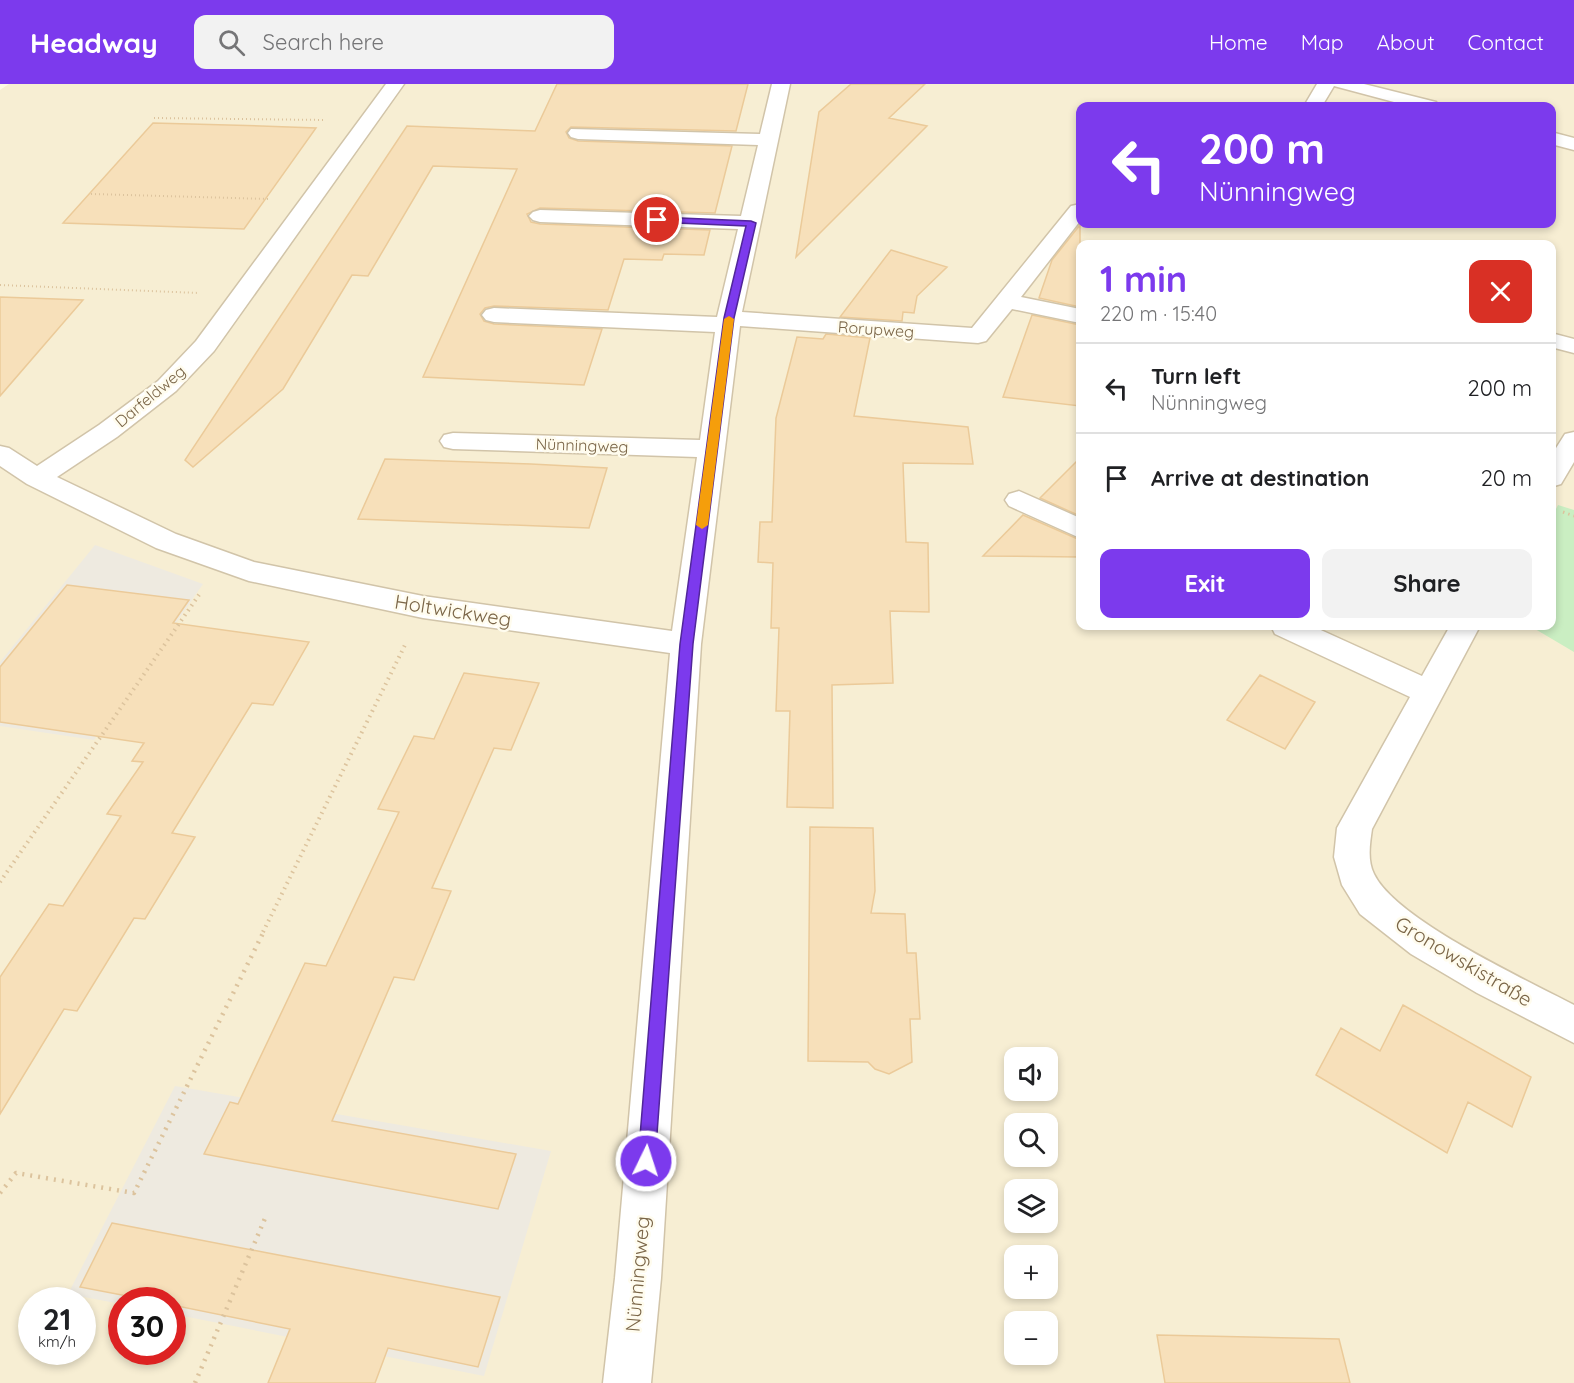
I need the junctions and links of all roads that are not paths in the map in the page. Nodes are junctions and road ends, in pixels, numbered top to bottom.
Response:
1 (394, 84) edge
2 (780, 84) edge
3 (1326, 84) edge
4 (1342, 84) edge
5 (1315, 102) edge
6 (1413, 102) edge
7 (578, 133) dead end
8 (1556, 139) edge
9 (769, 140) junction
10 (1574, 144) edge
11 (1076, 213) edge
12 (540, 216) dead end
13 (751, 223) junction
14 (1007, 301) junction
15 (494, 315) dead end
16 (1076, 315) edge
17 (728, 321) junction
18 (1556, 341) edge
19 (1574, 346) edge
20 (1574, 440) edge
21 (453, 441) dead end
22 (712, 449) junction
23 (0, 454) edge
24 (1560, 477) edge
25 (37, 478) junction
26 (1019, 500) dead end
27 (1076, 527) edge
28 (1295, 630) edge
29 (1463, 630) edge
30 (686, 644) junction
31 (1428, 692) junction
32 (1574, 1025) edge
33 (627, 1383) edge

1 - 25 street, Darfeldweg
2 - 9 street, Nünningweg
3 - 5 street
4 - 6 street
7 - 9 street
8 - 10 street
9 - 13 street, Nünningweg
11 - 14 street, Rorupweg
12 - 13 street
13 - 17 street, Nünningweg
14 - 16 street
14 - 17 street, Rorupweg
15 - 17 street
17 - 22 street, Nünningweg
18 - 19 street
20 - 24 street
21 - 22 street, Nünningweg
22 - 30 street, Nünningweg
23 - 25 street, Holtwickweg
25 - 30 street, Holtwickweg
26 - 27 street
28 - 31 street
29 - 31 street, Gronowskistraße
30 - 33 street, Nünningweg
31 - 32 street, Gronowskistraße

